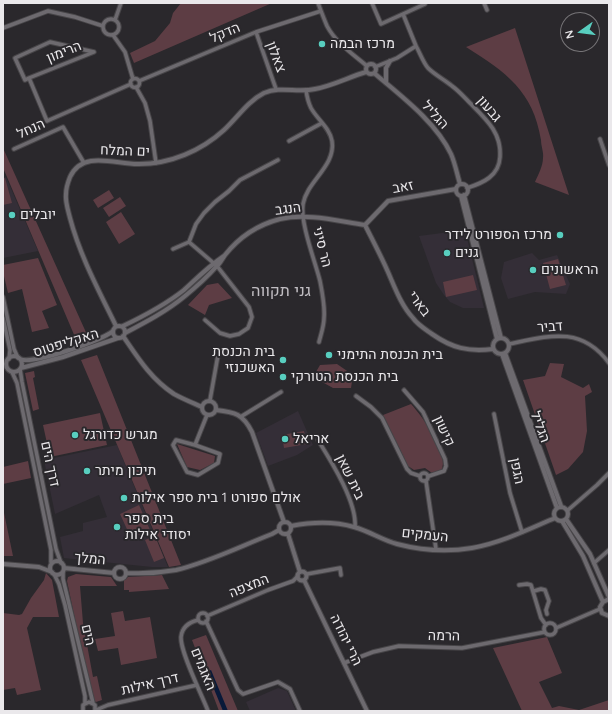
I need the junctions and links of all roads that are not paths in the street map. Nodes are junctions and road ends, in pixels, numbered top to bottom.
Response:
1 (121, 3) edge
2 (318, 3) edge
3 (372, 3) edge
4 (425, 3) edge
5 (484, 3) edge
6 (487, 10) dead end
7 (321, 11) junction
8 (403, 14) junction
9 (115, 20) junction
10 (103, 26) junction
11 (3, 28) edge
12 (256, 32) junction
13 (113, 34) junction
14 (416, 46) junction
15 (390, 61) junction
16 (367, 66) junction
17 (375, 66) junction
18 (366, 72) junction
19 (374, 73) junction
20 (29, 78) junction
21 (133, 79) junction
22 (139, 81) junction
23 (131, 84) junction
24 (386, 84) junction
25 (136, 87) junction
26 (276, 89) junction
27 (306, 90) junction
28 (322, 124) junction
29 (600, 139) dead end
30 (289, 141) dead end
31 (14, 149) dead end
32 (278, 160) dead end
33 (84, 163) junction
34 (156, 163) junction
35 (609, 165) edge
36 (460, 184) junction
37 (467, 188) junction
38 (456, 189) junction
39 (462, 196) junction
40 (304, 217) junction
41 (365, 225) junction
42 (189, 242) junction
43 (173, 249) dead end
44 (226, 254) junction
45 (213, 263) junction
46 (217, 266) junction
47 (3, 297) edge
48 (3, 318) edge
49 (205, 320) dead end
50 (116, 326) junction
51 (123, 326) junction
52 (113, 332) junction
53 (124, 334) junction
54 (118, 338) junction
55 (499, 338) junction
56 (319, 342) dead end
57 (509, 344) junction
58 (493, 349) junction
59 (503, 354) junction
60 (218, 355) dead end
61 (9, 359) junction
62 (19, 359) junction
63 (609, 363) edge
64 (5, 367) edge
65 (21, 368) junction
66 (12, 372) junction
67 (404, 390) dead end
68 (281, 392) dead end
69 (356, 396) dead end
70 (210, 400) junction
71 (202, 407) junction
72 (216, 410) junction
73 (208, 414) junction
74 (494, 414) dead end
75 (242, 416) junction
76 (318, 440) dead end
77 (195, 445) junction
78 (609, 473) edge
79 (420, 476) junction
80 (429, 476) junction
81 (426, 481) junction
82 (559, 507) junction
83 (568, 510) junction
84 (555, 518) junction
85 (564, 520) junction
86 (284, 522) junction
87 (291, 526) junction
88 (355, 527) junction
89 (279, 530) junction
90 (522, 532) junction
91 (288, 534) junction
92 (436, 549) junction
93 (609, 550) edge
94 (50, 563) junction
95 (61, 563) junction
96 (594, 563) junction
97 (3, 564) edge
98 (35, 566) junction
99 (64, 570) junction
100 (53, 573) junction
101 (114, 573) junction
102 (126, 573) junction
103 (299, 574) junction
104 (306, 574) junction
105 (341, 575) dead end
106 (304, 580) junction
107 (519, 586) dead end
108 (534, 592) junction
109 (609, 598) edge
110 (603, 602) junction
111 (600, 609) junction
112 (547, 614) dead end
113 (207, 616) junction
114 (609, 616) edge
115 (198, 620) junction
116 (206, 621) junction
117 (546, 625) junction
118 (556, 628) junction
119 (545, 632) junction
120 (344, 663) junction
121 (197, 685) junction
122 (86, 703) junction
123 (93, 703) junction
124 (108, 705) junction
125 (96, 710) edge
126 (81, 711) edge
127 (208, 711) edge
128 (300, 711) edge
129 (367, 711) edge

1 - 9 street
2 - 7 street
3 - 8 street
4 - 8 street
5 - 6 street
7 - 12 street, הדקל
7 - 16 street
8 - 14 street, גבעון
9 - 10 street
9 - 13 street
10 - 11 street
10 - 13 street
12 - 22 street, הדקל
12 - 26 street, צאלון
13 - 21 street
14 - 15 street
14 - 37 street, גבעון
15 - 17 street
15 - 24 street
16 - 17 street
16 - 18 street
17 - 19 street
18 - 19 street
18 - 27 street, ים המלח
19 - 24 street, הגליל
20 - 20 street, הרימון
20 - 23 street, הרימון
21 - 22 street
21 - 23 street
22 - 25 street
23 - 25 street
24 - 36 street, הגליל
25 - 34 street
26 - 27 street, ים המלח
26 - 34 street, ים המלח
27 - 28 street, הר סיני
28 - 30 street
28 - 40 street, הר סיני
29 - 35 street
31 - 33 street, הנחל
32 - 42 street
33 - 34 street, ים המלח
33 - 50 street, ים המלח
36 - 37 street
36 - 38 street
37 - 39 street
38 - 39 street
38 - 41 street, זאב
39 - 55 street
40 - 41 street, הנגב
40 - 44 street, הנגב
40 - 56 street, הר סיני
41 - 58 street, בארי
42 - 43 street
42 - 45 street
44 - 45 street, הנגב
44 - 46 street, הנגב
45 - 46 street
45 - 51 street, הנגב
46 - 49 street
46 - 53 street, הנגב
47 - 62 street
48 - 61 street
50 - 51 street
50 - 52 street
51 - 53 street
52 - 54 street
52 - 62 street, האקליפטוס
53 - 54 street
53 - 71 street
54 - 65 street, האקליפטוס
55 - 57 street
55 - 58 street
57 - 59 street
57 - 63 street, דביר
58 - 59 street
59 - 82 street, הגליל
60 - 70 street
61 - 62 street
61 - 64 street
62 - 65 street
64 - 66 street
65 - 66 street
65 - 95 street, דרך הים
66 - 94 street, דרך הים
67 - 80 street, קישון
68 - 75 street
69 - 79 street
70 - 71 street
70 - 72 street
71 - 73 street
72 - 73 street
72 - 75 street
73 - 77 street
74 - 90 street, הגפן
75 - 86 street
76 - 88 street, בית שאן
77 - 77 street
78 - 83 street
79 - 80 street
79 - 81 street
80 - 81 street
81 - 92 street
82 - 83 street
82 - 84 street
83 - 85 street
84 - 85 street
84 - 90 street, העמקים
85 - 96 street
85 - 110 street
86 - 87 street
86 - 89 street
87 - 88 street, העמקים
87 - 91 street
88 - 92 street, העמקים
89 - 91 street
89 - 102 street
90 - 92 street, העמקים
91 - 103 street
93 - 96 street
94 - 95 street
94 - 98 street
94 - 100 street
95 - 99 street
96 - 109 street
97 - 98 street
98 - 100 street
99 - 100 street
99 - 101 street, המלך
99 - 123 street, הים
100 - 122 street
101 - 102 street
101 - 102 street
103 - 104 street
103 - 106 street
103 - 113 street, המצפה
104 - 105 street
104 - 106 street
106 - 120 street, הרי יהודה
107 - 108 street
108 - 112 street
108 - 117 street
109 - 110 street
110 - 111 street
111 - 114 street
111 - 118 street
113 - 115 street
113 - 116 street
115 - 116 street
115 - 121 street, האגמים
116 - 128 street
117 - 118 street
117 - 119 street
118 - 119 street
119 - 120 street, הרמה
120 - 129 street, הרי יהודה
121 - 124 street, דרך אילות
121 - 127 street, האגמים
122 - 123 street
122 - 126 street
123 - 124 street
123 - 125 street, הים
124 - 125 street

